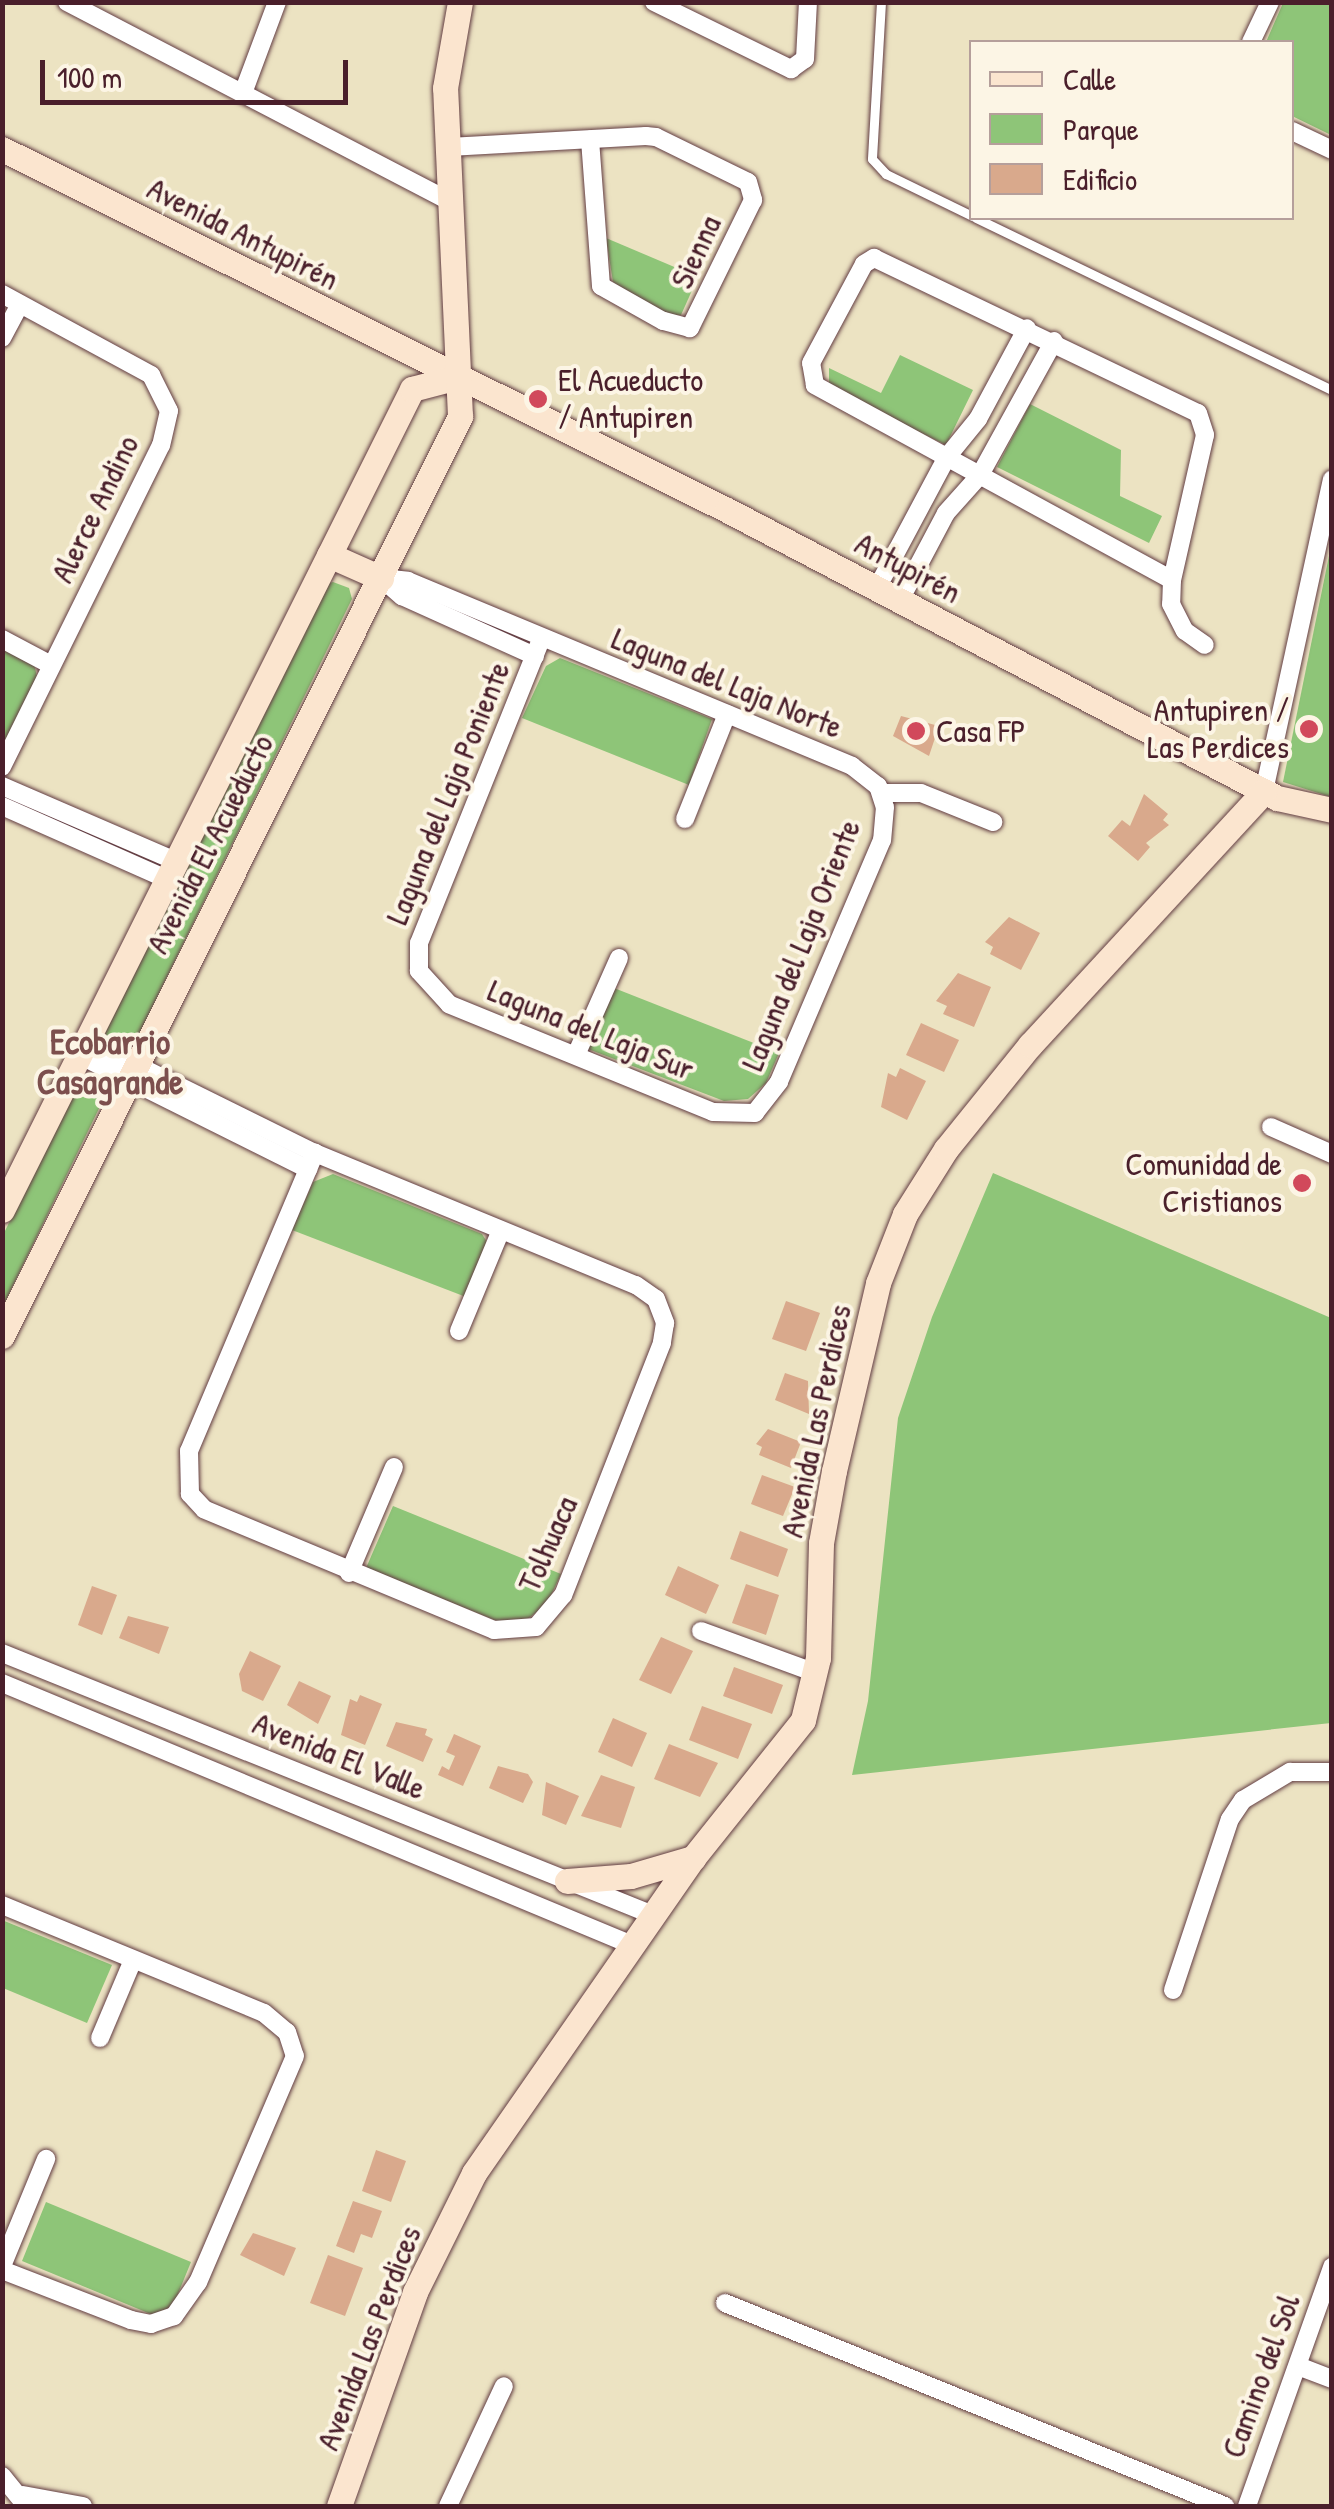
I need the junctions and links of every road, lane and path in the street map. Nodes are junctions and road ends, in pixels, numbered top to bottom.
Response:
1 (67, 2) edge
2 (276, 2) edge
3 (460, 2) edge
4 (654, 2) edge
5 (808, 2) edge
6 (881, 2) edge
7 (1270, 2) edge
8 (1252, 40) edge
9 (243, 93) junction
10 (1294, 131) edge
11 (590, 139) junction
12 (448, 148) junction
13 (2, 149) edge
14 (1332, 150) edge
15 (452, 202) junction
16 (969, 214) edge
17 (982, 220) edge
18 (2, 294) edge
19 (20, 304) junction
20 (1027, 328) junction
21 (2, 338) edge
22 (1054, 342) junction
23 (454, 378) junction
24 (1332, 390) edge
25 (946, 457) junction
26 (980, 476) junction
27 (1332, 479) edge
28 (330, 555) junction
29 (381, 578) junction
30 (1172, 580) junction
31 (888, 594) junction
32 (2, 639) edge
33 (1205, 646) dead end
34 (538, 647) junction
35 (51, 664) junction
36 (727, 714) junction
37 (2, 767) edge
38 (2, 786) edge
39 (1264, 791) junction
40 (882, 793) junction
41 (2, 806) edge
42 (1332, 810) edge
43 (685, 819) dead end
44 (993, 822) dead end
45 (171, 870) junction
46 (620, 958) dead end
47 (419, 971) joint
48 (83, 1048) junction
49 (576, 1055) junction
50 (132, 1072) junction
51 (755, 1113) joint
52 (1270, 1127) dead end
53 (1332, 1154) edge
54 (311, 1161) junction
55 (2, 1210) edge
56 (501, 1230) junction
57 (458, 1331) dead end
58 (2, 1336) edge
59 (394, 1467) dead end
60 (350, 1573) junction
61 (701, 1631) dead end
62 (2, 1653) edge
63 (816, 1673) junction
64 (2, 1683) edge
65 (118, 1700) junction
66 (107, 1726) junction
67 (1332, 1772) edge
68 (308, 1776) junction
69 (296, 1804) junction
70 (693, 1858) junction
71 (567, 1880) junction
72 (2, 1906) edge
73 (654, 1916) junction
74 (632, 1945) junction
75 (134, 1960) junction
76 (1172, 1990) dead end
77 (100, 2038) dead end
78 (46, 2158) dead end
79 (1332, 2267) edge
80 (2, 2268) edge
81 (725, 2304) dead end
82 (1298, 2366) junction
83 (1332, 2378) edge
84 (504, 2386) dead end
85 (2, 2476) edge
86 (24, 2501) edge
87 (83, 2506) edge
88 (339, 2506) edge
89 (448, 2506) edge
90 (1225, 2506) edge
91 (1247, 2506) edge

1 - 9 street
2 - 9 street
3 - 12 street, Avenida El Acueducto
4 - 5 street
6 - 16 lane
7 - 8 street
9 - 15 street
10 - 14 street
11 - 11 street, Sienna
11 - 12 street, Sienna
12 - 15 street, Avenida El Acueducto
13 - 23 street, Avenida Antupirén
15 - 23 street, Avenida El Acueducto
17 - 24 lane
18 - 19 street, Alerce Andino
19 - 21 street
19 - 35 street, Alerce Andino
20 - 22 street
20 - 25 street
20 - 25 street
22 - 26 street
22 - 30 street
23 - 28 street, Avenida El Acueducto
23 - 29 street, Avenida El Acueducto
23 - 31 street, Antupirén
25 - 26 street
25 - 31 street
26 - 30 street
26 - 31 street
27 - 39 street
28 - 29 street
28 - 45 street, Avenida El Acueducto
29 - 34 street, Laguna del Laja Norte
29 - 50 street, Avenida El Acueducto
30 - 33 street
31 - 39 street, Antupirén
32 - 35 street
34 - 36 street, Laguna del Laja Norte
34 - 47 street, Laguna del Laja Poniente
35 - 37 street, Alerce Andino
36 - 40 street, Laguna del Laja Norte
36 - 43 street
38 - 45 street
39 - 42 street, Antupirén
39 - 63 street, Avenida Las Perdices
40 - 44 street
40 - 51 street, Laguna del Laja Oriente
41 - 45 street
45 - 48 street, Avenida El Acueducto
46 - 49 street
47 - 49 street, Laguna del Laja Sur
48 - 50 street
48 - 55 street, Avenida El Acueducto
49 - 51 street, Laguna del Laja Sur
50 - 54 street
50 - 58 street, Avenida El Acueducto
52 - 53 street
54 - 56 street, Tolhuaca
54 - 60 street, Tolhuaca
56 - 57 street
56 - 60 street, Tolhuaca
59 - 60 street
61 - 63 street
62 - 65 street, Avenida El Valle
63 - 70 street, Avenida Las Perdices
64 - 66 street, Avenida El Valle
65 - 66 street
65 - 68 street, Avenida El Valle
66 - 69 street, Avenida El Valle
67 - 76 street
68 - 69 street
68 - 71 street, Avenida El Valle
69 - 74 street, Avenida El Valle
70 - 71 street
70 - 73 street, Avenida Las Perdices
71 - 73 street, Avenida El Valle
72 - 75 street
73 - 74 street, Avenida Las Perdices
74 - 88 street, Avenida Las Perdices
75 - 77 street
75 - 80 street
78 - 80 street
79 - 82 street, Camino del Sol
81 - 90 street
82 - 83 street
82 - 91 street, Camino del Sol
84 - 89 street
85 - 86 street
86 - 87 street

